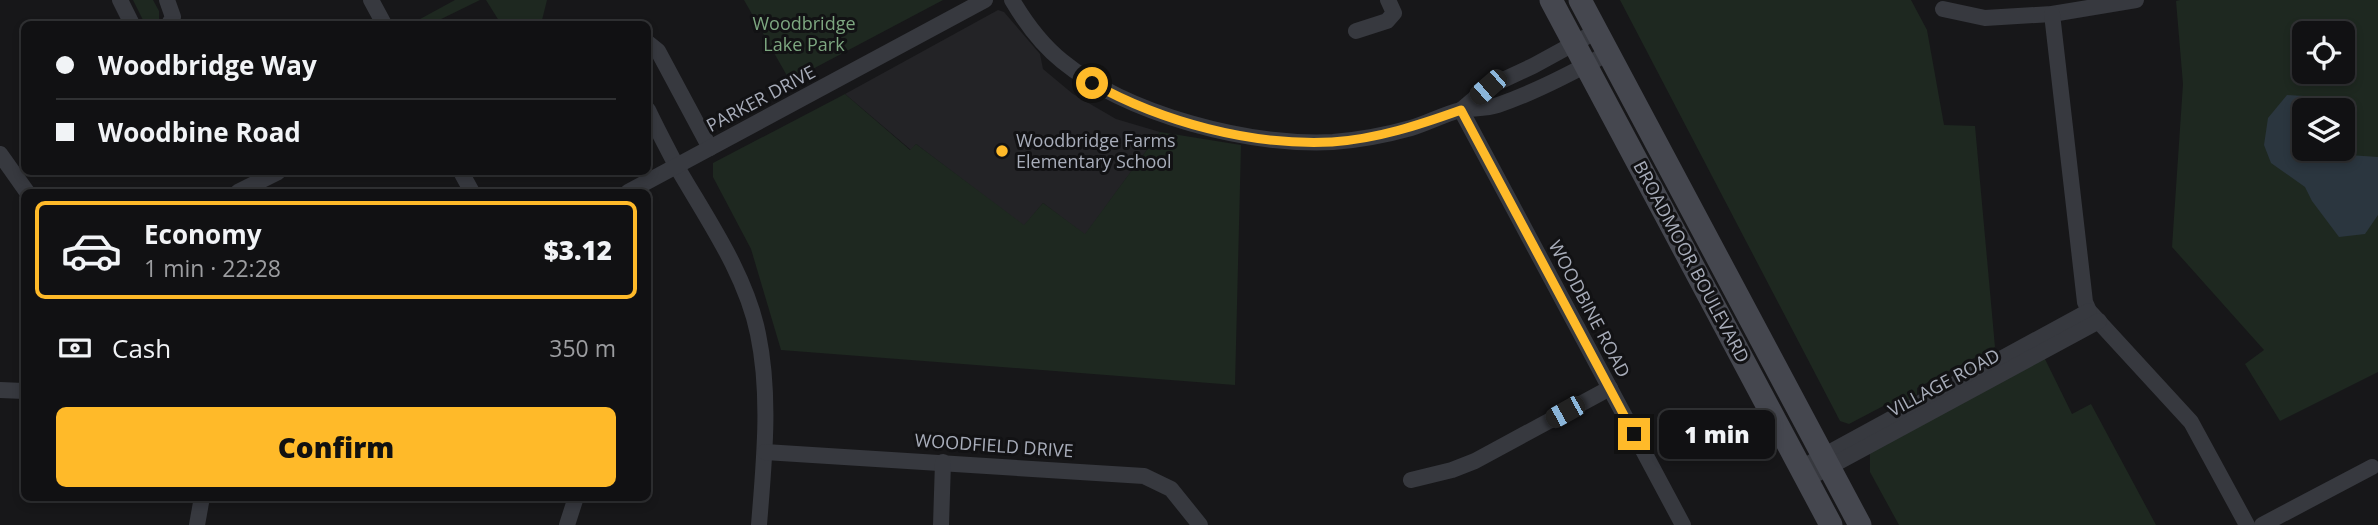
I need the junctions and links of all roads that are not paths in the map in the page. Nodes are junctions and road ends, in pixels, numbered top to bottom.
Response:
1 (120, 0) edge
2 (167, 0) edge
3 (371, 0) edge
4 (985, 0) edge
5 (1012, 0) edge
6 (1388, 0) edge
7 (1550, 0) edge
8 (1580, 0) edge
9 (2136, 0) edge
10 (1943, 9) dead end
11 (2052, 14) junction
12 (130, 21) edge
13 (171, 21) edge
14 (382, 21) edge
15 (1356, 31) dead end
16 (1597, 31) junction
17 (1574, 44) junction
18 (651, 45) edge
19 (1608, 52) junction
20 (1585, 66) junction
21 (1461, 110) junction
22 (651, 116) edge
23 (710, 148) junction
24 (0, 154) edge
25 (677, 166) junction
26 (272, 175) edge
27 (25, 189) edge
28 (244, 189) edge
29 (634, 189) edge
30 (2094, 316) junction
31 (1610, 388) junction
32 (0, 390) edge
33 (21, 391) edge
34 (765, 452) junction
35 (943, 462) junction
36 (1826, 462) junction
37 (2372, 467) dead end
38 (1804, 474) junction
39 (1411, 480) dead end
40 (201, 501) edge
41 (575, 501) edge
42 (197, 525) edge
43 (567, 525) edge
44 (759, 525) edge
45 (941, 525) edge
46 (1200, 525) edge
47 (1683, 525) edge
48 (1831, 525) edge
49 (1860, 525) edge
50 (2247, 525) edge
51 (2262, 525) edge

1 - 12 street
2 - 13 street
3 - 14 street
4 - 23 street, PARKER DRIVE
5 - 21 street
6 - 15 street
7 - 17 main road, BROADMOOR BOULEVARD
8 - 16 main road, BROADMOOR BOULEVARD
9 - 11 street
10 - 11 street
11 - 30 street
16 - 17 street
16 - 19 main road, BROADMOOR BOULEVARD
17 - 20 main road, BROADMOOR BOULEVARD
17 - 21 street
18 - 23 street
19 - 20 street
19 - 36 main road, BROADMOOR BOULEVARD
20 - 21 street
20 - 38 main road, BROADMOOR BOULEVARD
21 - 31 street, WOODBINE ROAD
22 - 25 street
23 - 25 street, PARKER DRIVE
24 - 27 street
25 - 29 street, PARKER DRIVE
25 - 34 street
26 - 28 street
30 - 36 street, VILLAGE ROAD
30 - 50 street
31 - 39 street
31 - 47 street, WOODBINE ROAD
32 - 33 street
34 - 35 street, WOODFIELD DRIVE
34 - 44 street
35 - 45 street
35 - 46 street, WOODFIELD DRIVE
36 - 38 street, VILLAGE ROAD
36 - 49 main road, BROADMOOR BOULEVARD
37 - 51 street
38 - 48 main road, BROADMOOR BOULEVARD
40 - 42 street
41 - 43 street

